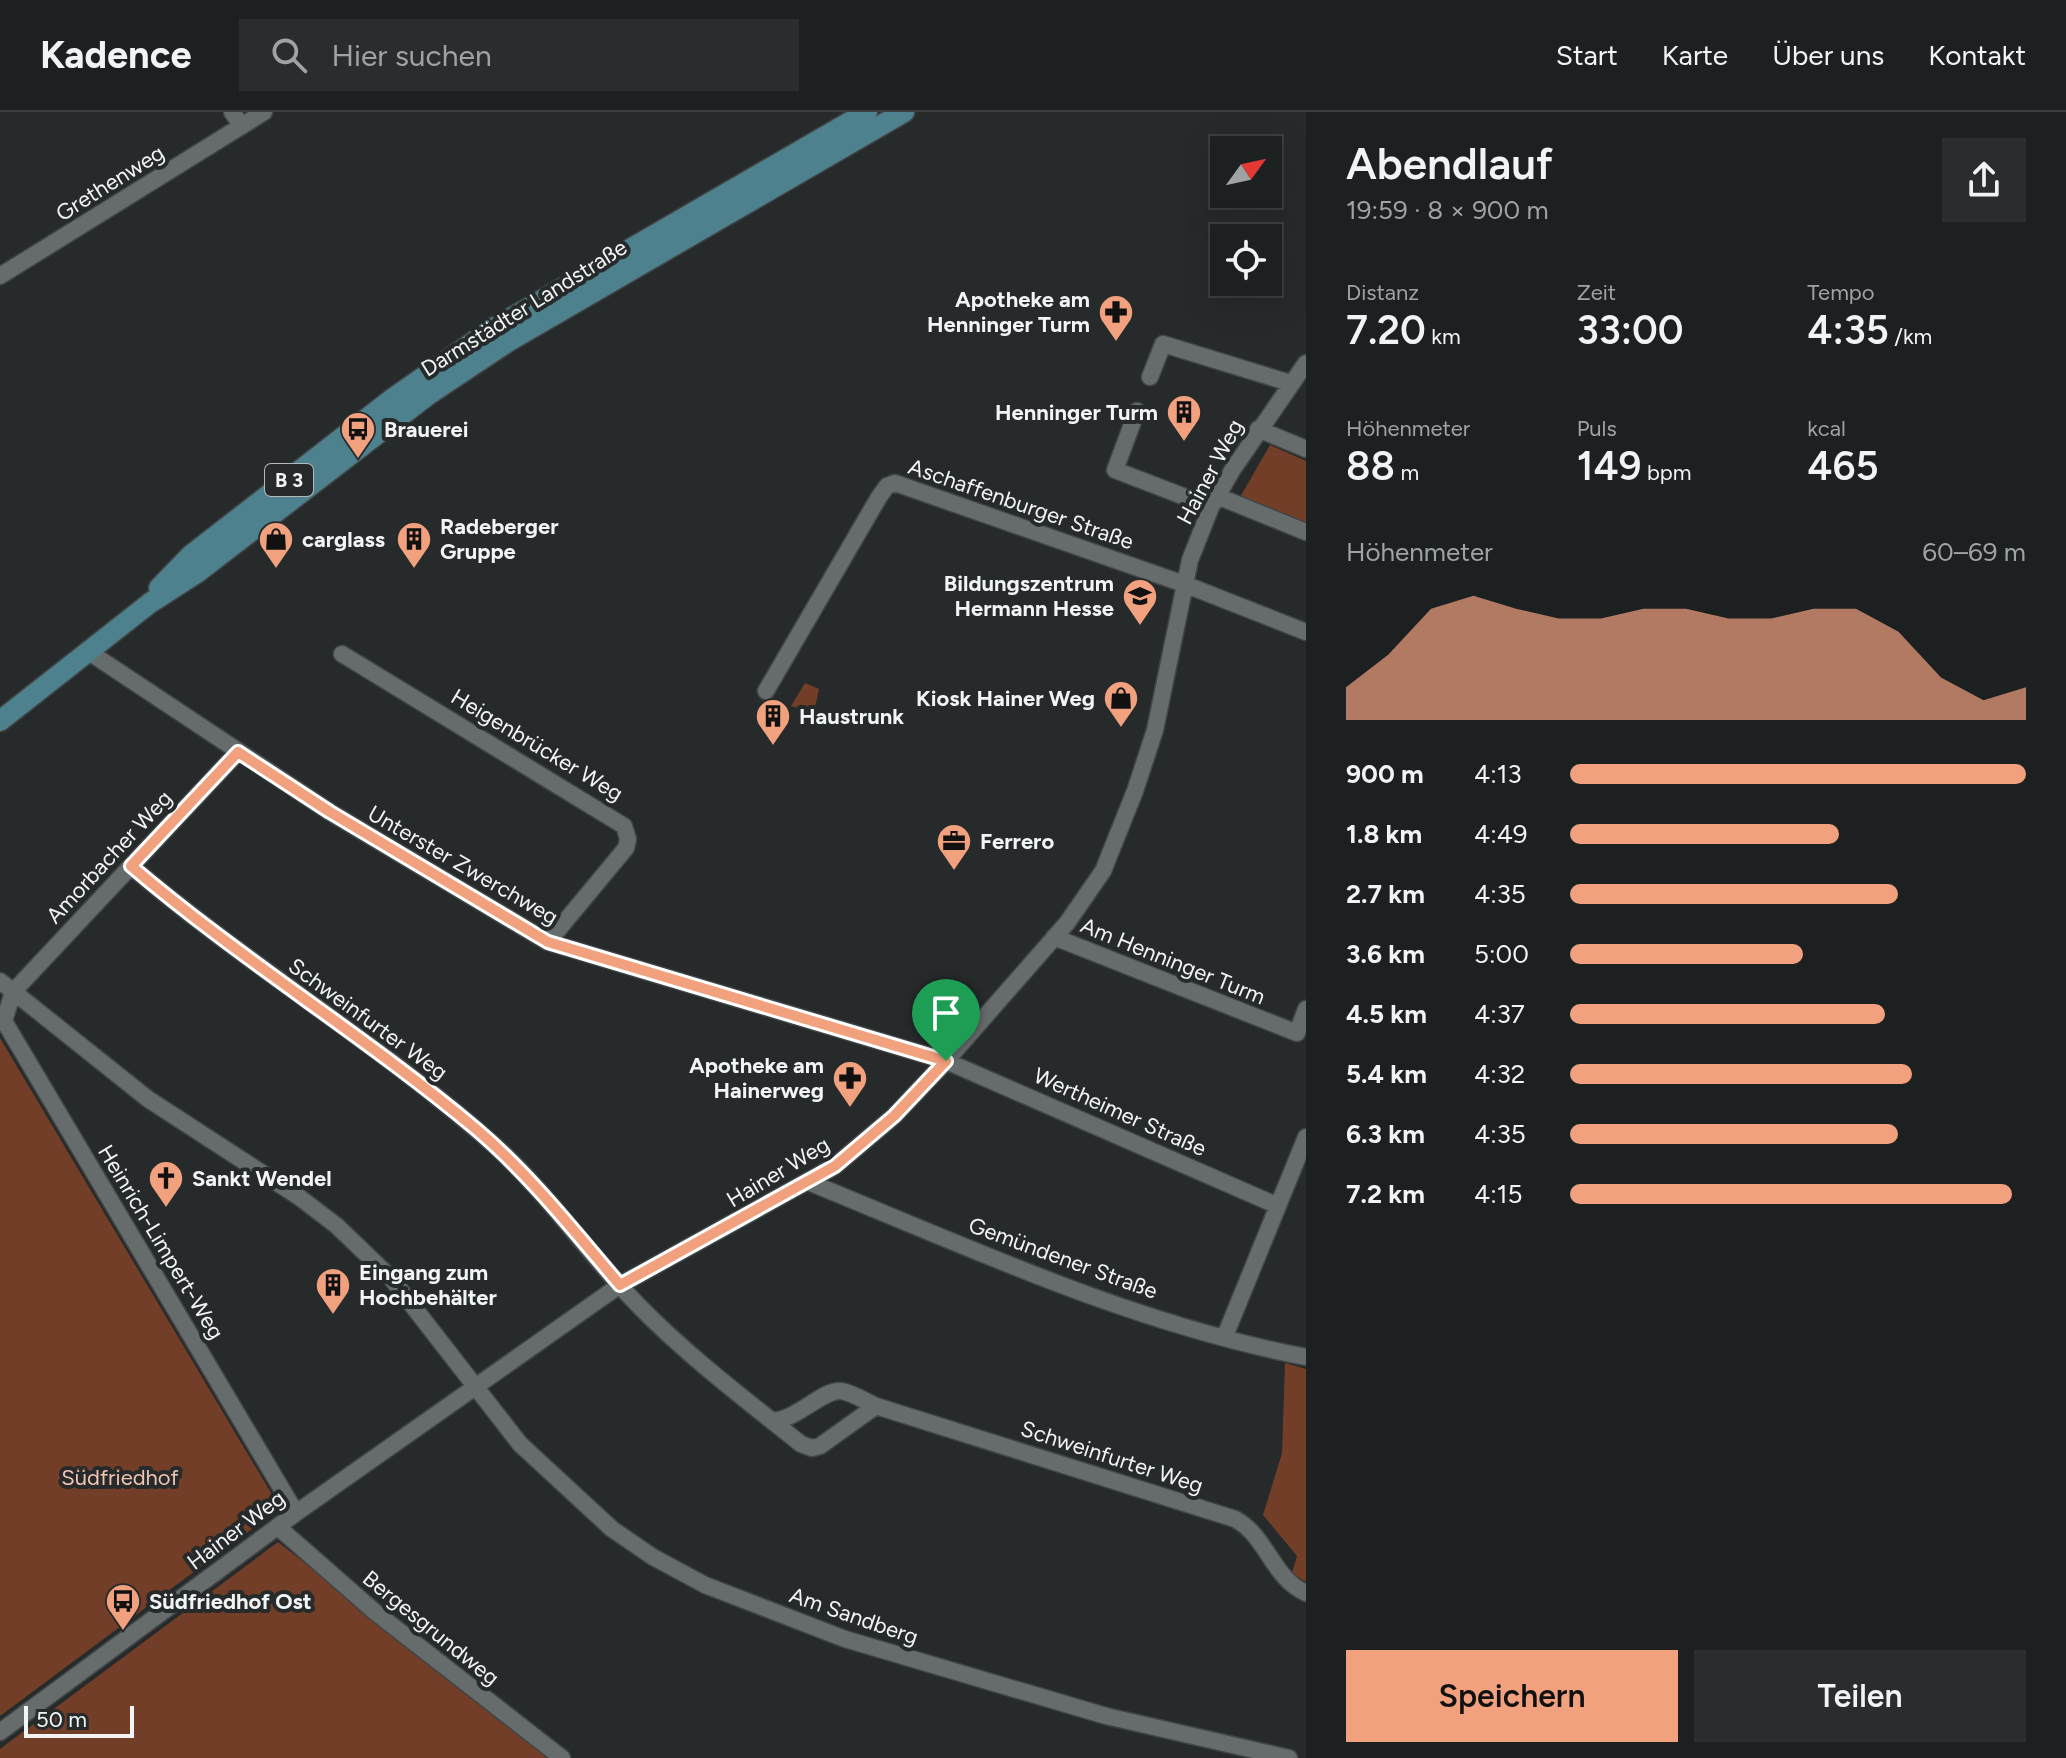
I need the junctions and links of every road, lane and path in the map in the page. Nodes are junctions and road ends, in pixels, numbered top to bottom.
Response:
1 (264, 112) edge
2 (867, 112) edge
3 (904, 112) edge
4 (237, 119) edge
5 (0, 276) edge
6 (1306, 363) edge
7 (1150, 377) dead end
8 (1290, 383) junction
9 (1137, 411) dead end
10 (1258, 429) junction
11 (1306, 449) edge
12 (1214, 502) junction
13 (1306, 532) edge
14 (1184, 584) junction
15 (150, 603) junction
16 (1306, 632) edge
17 (89, 652) junction
18 (342, 654) dead end
19 (766, 691) dead end
20 (0, 721) edge
21 (238, 752) junction
22 (131, 866) junction
23 (1054, 937) junction
24 (548, 942) junction
25 (6, 986) edge
26 (1306, 1009) edge
27 (946, 1061) junction
28 (1306, 1137) edge
29 (811, 1183) junction
30 (1276, 1205) junction
31 (620, 1285) junction
32 (1225, 1336) junction
33 (1306, 1357) edge
34 (474, 1385) junction
35 (876, 1406) junction
36 (772, 1421) junction
37 (296, 1513) junction
38 (278, 1527) junction
39 (1306, 1593) edge
40 (0, 1732) edge
41 (562, 1758) edge
42 (1289, 1758) edge

1 - 4 street, Grethenweg
2 - 15 main road, Darmstädter Landstraße / B 3
3 - 15 main road, Darmstädter Landstraße / B 3
4 - 5 street, Grethenweg
6 - 8 street, Hainer Weg
7 - 8 street
8 - 10 street, Hainer Weg
9 - 12 street
10 - 11 street
10 - 12 street, Hainer Weg
12 - 13 street
12 - 14 street, Hainer Weg
14 - 16 street
14 - 19 street, Aschaffenburger Straße
14 - 23 street, Hainer Weg
15 - 17 main road, Darmstädter Landstraße / B 3
17 - 20 main road, Darmstädter Landstraße / B 3
17 - 21 street, Unterster Zwerchweg
18 - 24 street, Heigenbrücker Weg
21 - 22 street, Amorbacher Weg
21 - 24 street, Unterster Zwerchweg
22 - 25 street, Amorbacher Weg
22 - 31 street, Schweinfurter Weg
23 - 26 street, Am Henninger Turm
23 - 27 street, Hainer Weg
24 - 27 street, Unterster Zwerchweg
25 - 34 street, Am Sandberg
25 - 37 street, Heinrich-Limpert-Weg
27 - 29 street, Hainer Weg
27 - 30 street, Wertheimer Straße
28 - 30 street
29 - 31 street, Hainer Weg
29 - 32 street, Gemündener Straße
30 - 32 street
31 - 34 street, Hainer Weg
31 - 36 street, Schweinfurter Weg
32 - 33 street, Gemündener Straße
34 - 37 street, Hainer Weg
34 - 42 street, Am Sandberg
35 - 36 street, Schweinfurter Weg
35 - 36 street, Schweinfurter Weg
35 - 39 street, Schweinfurter Weg
37 - 38 street, Hainer Weg
38 - 40 street, Hainer Weg
38 - 41 street, Bergesgrundweg

